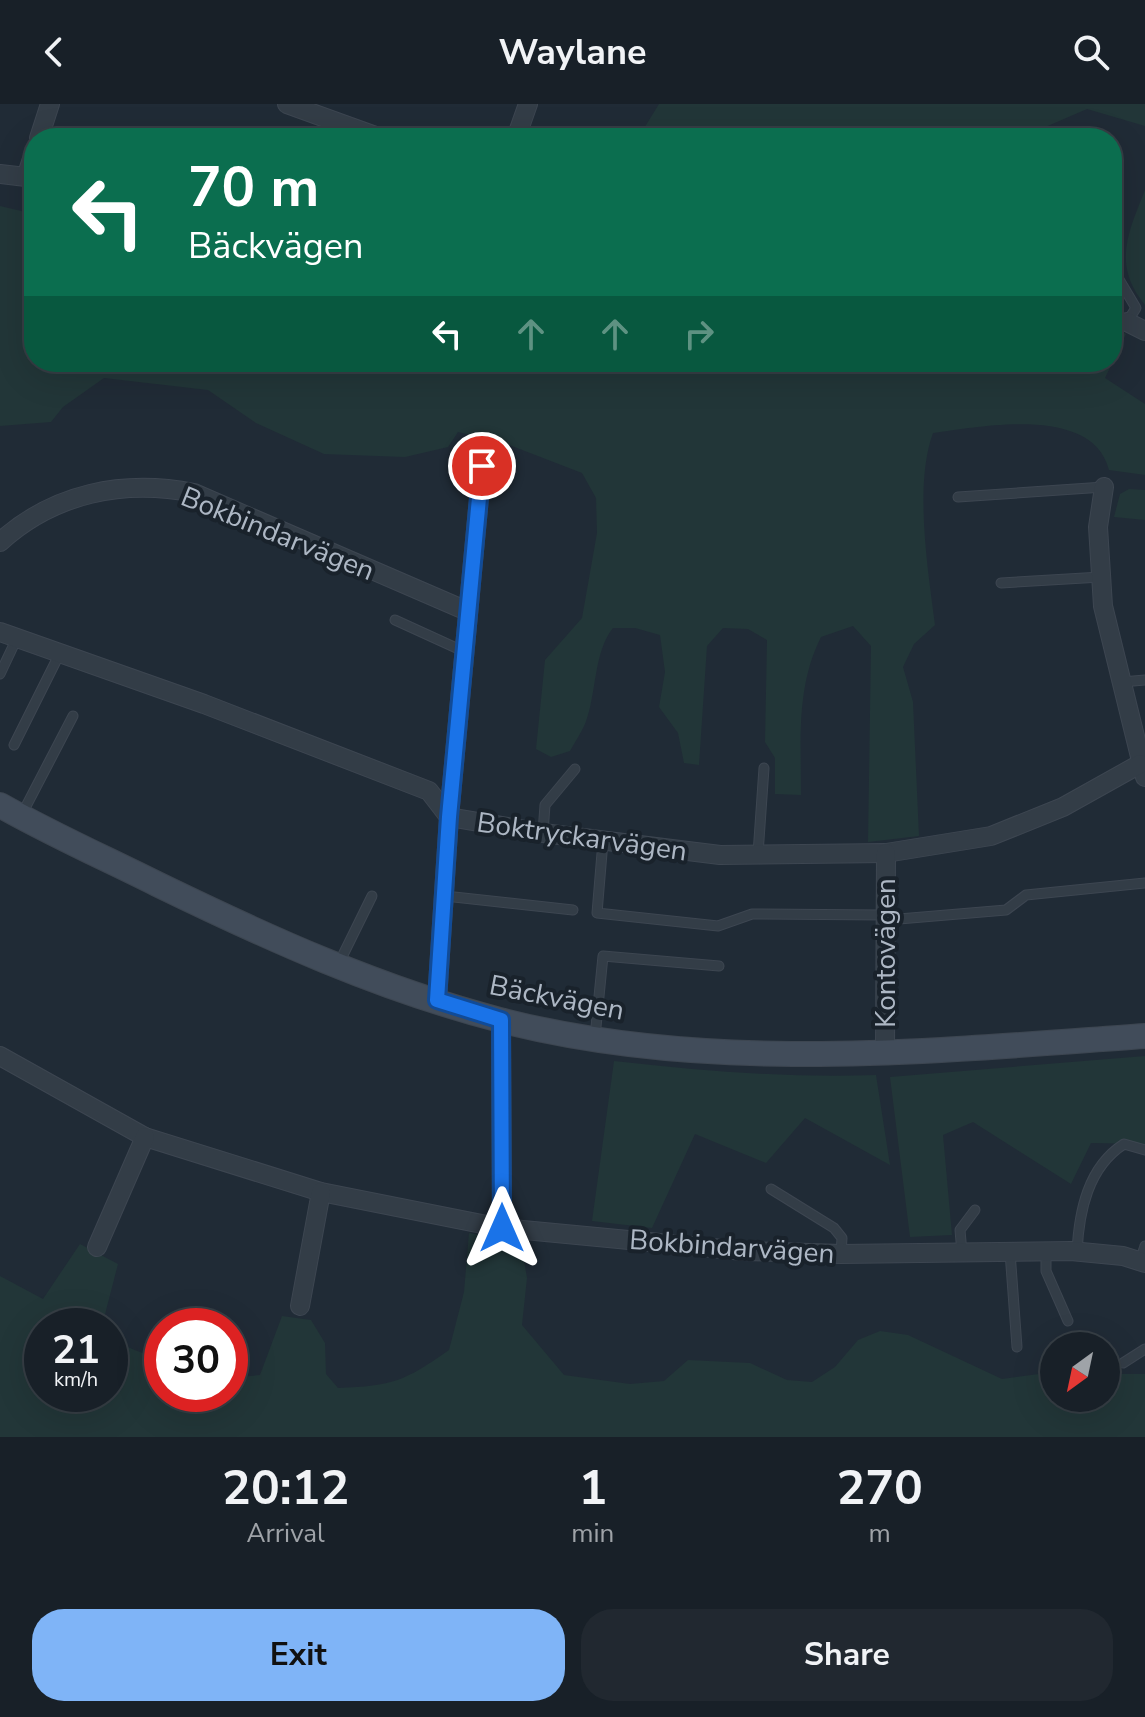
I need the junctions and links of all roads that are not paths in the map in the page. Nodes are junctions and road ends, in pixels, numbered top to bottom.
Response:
1 (50, 104) edge
2 (287, 104) edge
3 (311, 108) edge
4 (42, 128) edge
5 (344, 128) edge
6 (0, 174) edge
7 (24, 177) edge
8 (1122, 284) edge
9 (1127, 322) joint
10 (1145, 331) edge
11 (482, 466) dead end
12 (1104, 487) joint
13 (958, 497) dead end
14 (0, 542) edge
15 (1101, 577) junction
16 (1001, 583) dead end
17 (467, 611) junction
18 (395, 620) dead end
19 (9, 635) edge
20 (465, 652) junction
21 (60, 653) junction
22 (0, 674) edge
23 (1145, 680) edge
24 (1122, 682) junction
25 (73, 716) dead end
26 (1139, 726) edge
27 (14, 745) dead end
28 (764, 768) dead end
29 (575, 769) dead end
30 (1143, 770) edge
31 (10, 811) edge
32 (449, 817) junction
33 (543, 833) junction
34 (603, 841) junction
35 (886, 853) junction
36 (758, 854) junction
37 (1145, 883) edge
38 (372, 896) dead end
39 (445, 896) junction
40 (573, 910) dead end
41 (884, 915) junction
42 (337, 966) junction
43 (719, 966) dead end
44 (437, 1000) junction
45 (501, 1020) junction
46 (1145, 1036) edge
47 (595, 1037) junction
48 (885, 1053) junction
49 (0, 1056) edge
50 (145, 1137) junction
51 (1145, 1150) edge
52 (771, 1189) dead end
53 (321, 1192) junction
54 (975, 1210) dead end
55 (502, 1228) junction
56 (97, 1247) dead end
57 (1046, 1251) junction
58 (1010, 1252) junction
59 (1077, 1252) junction
60 (962, 1253) junction
61 (841, 1254) junction
62 (1143, 1257) edge
63 (300, 1306) dead end
64 (1068, 1321) dead end
65 (1017, 1347) dead end
66 (1145, 1349) edge
67 (1123, 1363) dead end

1 - 4 street
2 - 3 street
3 - 5 street
6 - 7 street
8 - 9 lane
9 - 10 street
11 - 17 street
12 - 13 lane
12 - 15 street
14 - 17 street, Bokbindarvägen
15 - 16 lane
15 - 24 street
17 - 20 street
18 - 20 lane
19 - 21 street, Boktryckarvägen
19 - 22 lane
20 - 32 street
21 - 27 lane
21 - 32 street, Boktryckarvägen
23 - 24 lane
24 - 26 street
25 - 31 lane
26 - 30 street
28 - 36 lane
29 - 33 lane
30 - 35 street, Boktryckarvägen
31 - 42 street, Bäckvägen
32 - 33 street, Boktryckarvägen
32 - 39 street
33 - 34 street, Boktryckarvägen
34 - 36 street, Boktryckarvägen
34 - 41 lane
35 - 36 street, Boktryckarvägen
35 - 41 street, Kontovägen
37 - 41 lane
38 - 42 lane
39 - 40 lane
39 - 44 street
41 - 48 street, Kontovägen
42 - 44 street, Bäckvägen
43 - 47 lane
44 - 45 street, Bäckvägen
45 - 47 street, Bäckvägen
45 - 55 street
46 - 48 street, Bäckvägen
47 - 48 street, Bäckvägen
49 - 50 street, Bokbindarvägen
50 - 53 street, Bokbindarvägen
50 - 56 street
51 - 59 lane
52 - 61 lane
53 - 55 street, Bokbindarvägen
53 - 63 street
54 - 60 lane
55 - 61 street, Bokbindarvägen
57 - 58 street, Bokbindarvägen
57 - 59 street, Bokbindarvägen
57 - 64 lane
58 - 60 street, Bokbindarvägen
58 - 65 lane
59 - 62 street, Bokbindarvägen
60 - 61 street, Bokbindarvägen
66 - 67 lane

